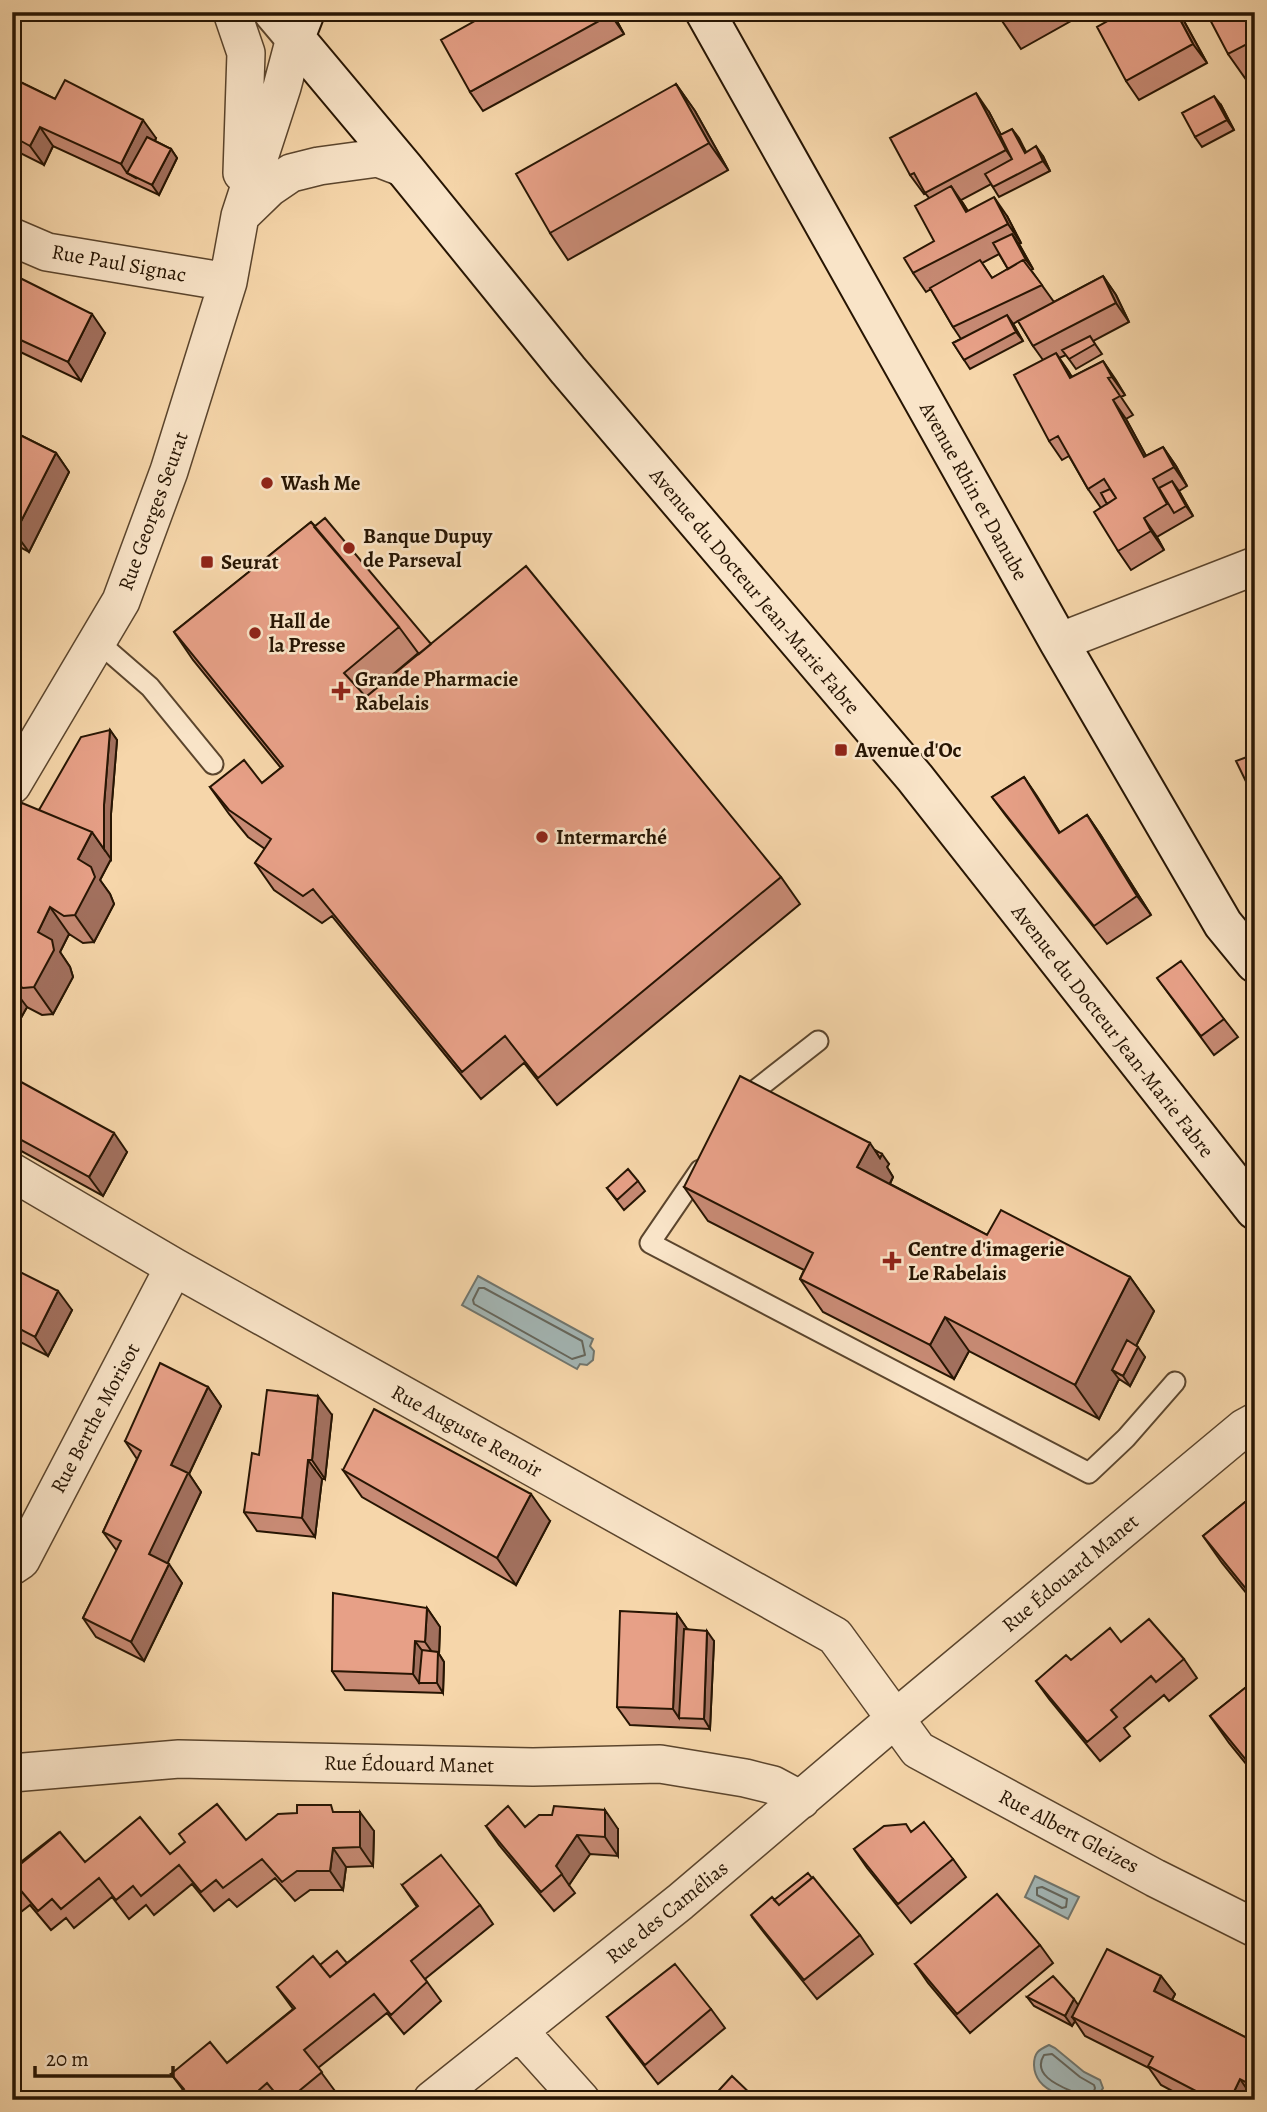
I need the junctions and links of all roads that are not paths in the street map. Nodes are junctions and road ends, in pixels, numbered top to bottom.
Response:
1 (232, 12) edge
2 (705, 12) edge
3 (291, 21) edge
4 (404, 168) junction
5 (240, 216) junction
6 (12, 237) edge
7 (228, 282) junction
8 (1255, 566) edge
9 (97, 641) junction
10 (1059, 642) junction
11 (213, 764) dead end
12 (12, 785) edge
13 (1255, 963) edge
14 (818, 1041) dead end
15 (731, 1124) edge
16 (709, 1156) edge
17 (12, 1172) edge
18 (1255, 1210) edge
19 (174, 1267) junction
20 (1175, 1382) dead end
21 (1251, 1417) edge
22 (12, 1566) edge
23 (897, 1718) junction
24 (12, 1773) edge
25 (801, 1800) junction
26 (1255, 1928) edge
27 (519, 2031) junction
28 (432, 2100) edge
29 (581, 2100) edge

1 - 5 street, Rue Georges Seurat
2 - 10 main road, Avenue Rhin et Danube
3 - 4 main road, Avenue du Docteur Jean-Marie Fabre
3 - 5 street, Rue Georges Seurat
4 - 5 street
4 - 18 main road, Avenue du Docteur Jean-Marie Fabre
5 - 7 street, Rue Georges Seurat
6 - 7 street, Rue Paul Signac
7 - 9 street, Rue Georges Seurat
8 - 10 street
9 - 11 lane
9 - 12 street, Rue Georges Seurat
10 - 13 main road, Avenue Rhin et Danube
14 - 15 lane
16 - 20 lane
17 - 19 street, Rue Auguste Renoir
19 - 22 street, Rue Berthe Morisot
19 - 23 street, Rue Auguste Renoir
21 - 23 street, Rue Édouard Manet
23 - 25 street, Rue des Camélias
23 - 26 street, Rue Albert Gleizes
24 - 25 street, Rue Édouard Manet
25 - 27 street, Rue des Camélias
27 - 28 street, Rue des Camélias
27 - 29 street

